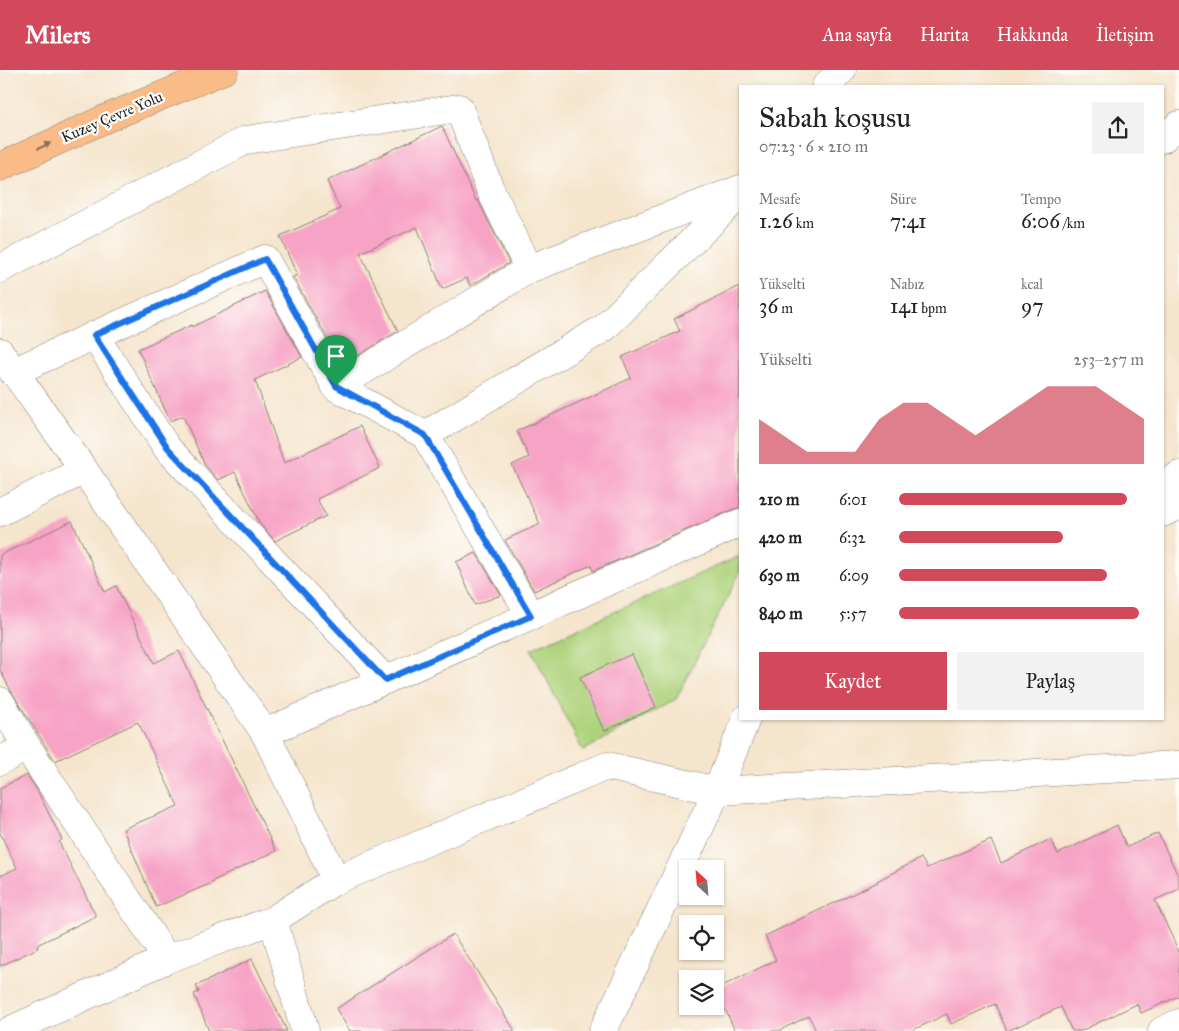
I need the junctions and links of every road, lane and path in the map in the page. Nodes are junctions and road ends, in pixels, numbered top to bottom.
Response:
1 (224, 70) edge
2 (1179, 125) edge
3 (1164, 137) edge
4 (0, 167) edge
5 (739, 189) edge
6 (739, 195) edge
7 (529, 268) junction
8 (0, 269) edge
9 (94, 335) junction
10 (7, 362) edge
11 (336, 386) junction
12 (425, 435) junction
13 (84, 470) junction
14 (1179, 474) edge
15 (1164, 486) edge
16 (1179, 506) edge
17 (0, 512) edge
18 (1164, 512) edge
19 (739, 523) edge
20 (531, 616) junction
21 (385, 680) junction
22 (0, 701) edge
23 (746, 720) edge
24 (265, 734) junction
25 (27, 747) junction
26 (0, 761) edge
27 (1179, 765) edge
28 (717, 791) junction
29 (336, 880) junction
30 (273, 920) junction
31 (167, 959) junction
32 (1179, 1023) edge
33 (9, 1031) edge
34 (305, 1031) edge
35 (603, 1031) edge
36 (1162, 1031) edge

4 -> 1 main road, Kuzey Çevre Yolu
2 - 3 street
5 - 7 street
6 - 12 street
7 - 8 street
7 - 11 street
9 - 10 street
9 - 11 street
9 - 21 street
10 - 13 street
11 - 12 street
12 - 20 street
13 - 17 street
13 - 24 street
14 - 15 street
16 - 18 street
19 - 20 street
20 - 21 street
21 - 24 street
22 - 25 street
23 - 28 street
24 - 29 street
25 - 26 street
25 - 31 street
27 - 28 street
28 - 29 street
28 - 35 street
29 - 30 street
30 - 31 street
30 - 34 street
31 - 33 street
32 - 36 street

